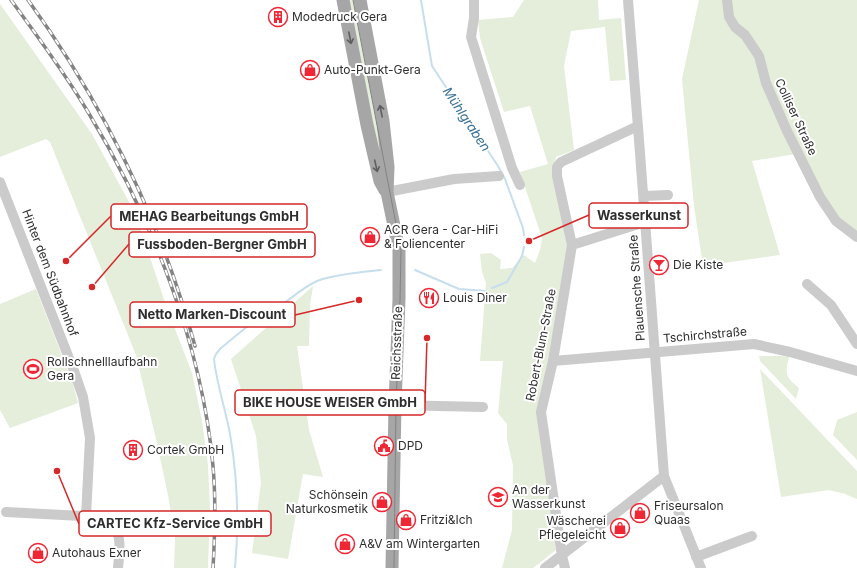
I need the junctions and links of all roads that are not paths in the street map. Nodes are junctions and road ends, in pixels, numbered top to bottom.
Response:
1 (343, 0) edge
2 (360, 0) edge
3 (474, 0) edge
4 (628, 0) edge
5 (727, 0) edge
6 (638, 126) junction
7 (499, 176) dead end
8 (0, 182) edge
9 (520, 185) dead end
10 (386, 192) junction
11 (668, 195) dead end
12 (644, 196) junction
13 (645, 222) junction
14 (857, 237) edge
15 (572, 245) junction
16 (806, 284) dead end
17 (857, 344) edge
18 (655, 353) junction
19 (553, 361) junction
20 (857, 371) edge
21 (394, 405) junction
22 (483, 407) dead end
23 (664, 476) junction
24 (6, 512) dead end
25 (86, 516) junction
26 (752, 536) dead end
27 (562, 556) junction
28 (696, 557) junction
29 (118, 568) edge
30 (392, 568) edge
31 (546, 568) edge
32 (565, 568) edge
33 (700, 568) edge

1 -> 10 main road, Reichsstraße
10 -> 2 main road, Reichsstraße
3 - 9 street
4 - 6 street, Plauensche Straße
5 - 14 street, Colliser Straße
6 - 12 street, Plauensche Straße
6 - 15 street, Robert-Blum-Straße
7 - 10 street
8 - 25 street, Hinter dem Südbahnhof
10 - 21 main road, Reichsstraße
11 - 12 street
12 - 13 street, Plauensche Straße
13 - 15 street
13 - 18 street, Plauensche Straße
15 - 19 street, Robert-Blum-Straße
16 - 17 street
18 - 19 street, Tschirchstraße
18 - 20 street, Tschirchstraße
18 - 23 street, Plauensche Straße
19 - 27 street, Robert-Blum-Straße
21 - 22 street
21 - 30 main road, Reichsstraße
23 - 27 street
23 - 28 street, Plauensche Straße
24 - 25 street
25 - 29 street
26 - 28 street
27 - 31 street
27 - 32 street, Robert-Blum-Straße
28 - 33 street, Plauensche Straße

